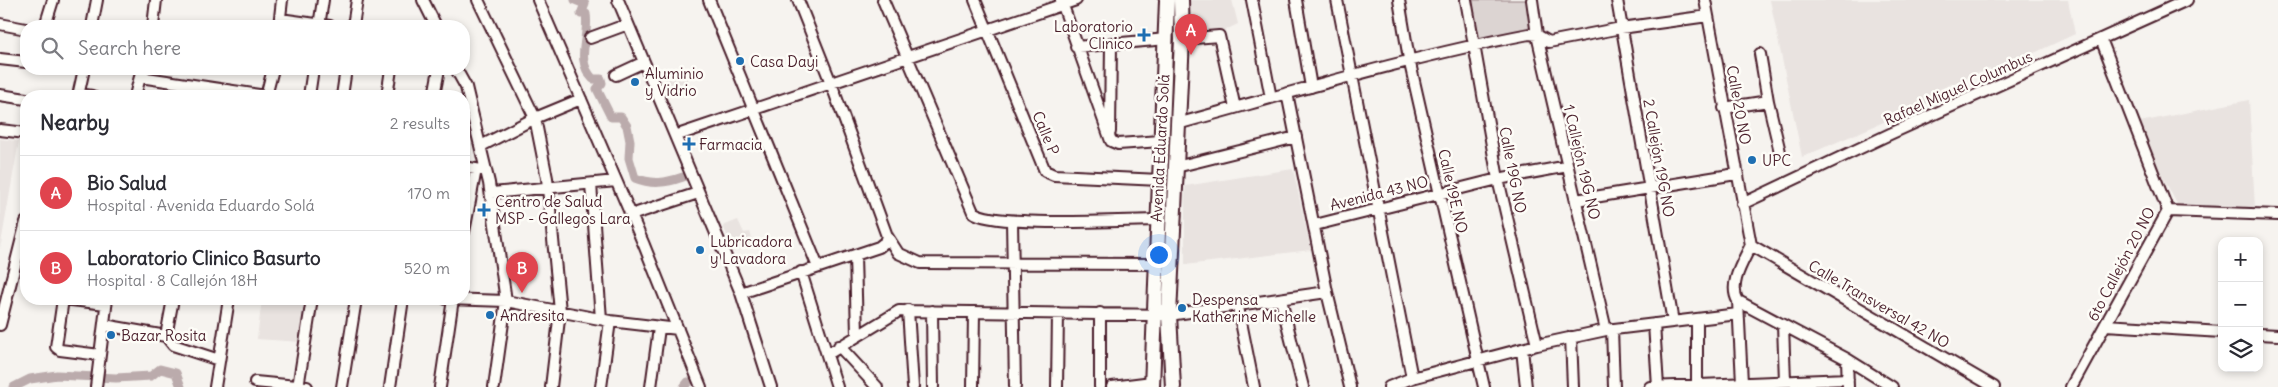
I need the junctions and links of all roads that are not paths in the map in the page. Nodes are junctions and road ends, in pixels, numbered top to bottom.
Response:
1 (53, 0) edge
2 (97, 0) edge
3 (156, 0) edge
4 (279, 0) edge
5 (323, 0) edge
6 (357, 0) edge
7 (423, 0) edge
8 (478, 0) edge
9 (538, 0) edge
10 (618, 0) edge
11 (708, 0) edge
12 (798, 0) edge
13 (883, 0) edge
14 (975, 0) edge
15 (1076, 0) edge
16 (1167, 0) edge
17 (1181, 0) edge
18 (1252, 0) edge
19 (1296, 0) edge
20 (1337, 0) edge
21 (1399, 0) edge
22 (1466, 0) edge
23 (1532, 0) edge
24 (1617, 0) edge
25 (1705, 0) edge
26 (2187, 0) edge
27 (1062, 2) edge
28 (1708, 16) junction
29 (47, 20) edge
30 (93, 20) edge
31 (153, 20) edge
32 (279, 20) edge
33 (323, 20) edge
34 (354, 20) edge
35 (433, 20) edge
36 (0, 24) edge
37 (628, 24) junction
38 (20, 28) edge
39 (1621, 28) junction
40 (987, 30) junction
41 (1537, 35) junction
42 (590, 38) dead end
43 (1166, 39) junction
44 (1182, 39) junction
45 (2101, 39) junction
46 (1111, 44) junction
47 (1475, 45) junction
48 (1076, 47) junction
49 (1760, 54) dead end
50 (907, 57) junction
51 (0, 59) edge
52 (1409, 59) junction
53 (20, 61) edge
54 (644, 62) junction
55 (80, 75) edge
56 (140, 75) edge
57 (152, 75) edge
58 (272, 75) edge
59 (312, 75) edge
60 (345, 75) edge
61 (390, 75) edge
62 (438, 75) edge
63 (459, 75) edge
64 (616, 75) dead end
65 (1350, 76) junction
66 (831, 83) junction
67 (1312, 87) junction
68 (79, 90) edge
69 (137, 90) edge
70 (231, 90) edge
71 (269, 90) edge
72 (310, 90) edge
73 (343, 90) edge
74 (388, 90) edge
75 (435, 90) edge
76 (466, 90) edge
77 (1287, 94) junction
78 (0, 96) edge
79 (20, 98) edge
80 (1271, 98) junction
81 (581, 99) junction
82 (1768, 100) junction
83 (470, 105) edge
84 (1236, 108) junction
85 (1724, 108) junction
86 (752, 110) junction
87 (535, 118) junction
88 (1177, 124) junction
89 (0, 130) edge
90 (20, 132) edge
91 (676, 136) junction
92 (1296, 137) junction
93 (1110, 139) junction
94 (1161, 140) junction
95 (480, 146) junction
96 (1780, 152) dead end
97 (1568, 166) junction
98 (1176, 167) junction
99 (470, 168) edge
100 (481, 170) junction
101 (1736, 174) junction
102 (1498, 179) junction
103 (1160, 180) junction
104 (616, 181) junction
105 (591, 184) junction
106 (1649, 187) junction
107 (548, 188) junction
108 (492, 193) junction
109 (698, 193) junction
110 (1439, 194) junction
111 (1576, 200) junction
112 (1742, 204) junction
113 (1377, 209) junction
114 (470, 210) edge
115 (2168, 211) junction
116 (631, 215) junction
117 (2278, 215) edge
118 (1158, 220) junction
119 (1012, 221) junction
120 (1315, 225) junction
121 (887, 236) junction
122 (1751, 245) junction
123 (20, 246) edge
124 (855, 255) junction
125 (1014, 264) junction
126 (1157, 264) junction
127 (818, 267) junction
128 (801, 272) junction
129 (1327, 292) junction
130 (741, 293) junction
131 (470, 300) edge
132 (1281, 300) junction
133 (506, 301) junction
134 (1738, 301) junction
135 (62, 305) edge
136 (106, 305) edge
137 (172, 305) edge
138 (228, 305) edge
139 (311, 305) edge
140 (355, 305) edge
141 (402, 305) edge
142 (450, 305) edge
143 (1238, 306) junction
144 (908, 310) junction
145 (560, 311) junction
146 (932, 311) junction
147 (974, 312) junction
148 (1014, 312) junction
149 (1058, 312) junction
150 (1100, 313) junction
151 (1154, 314) junction
152 (1738, 314) junction
153 (1169, 315) junction
154 (1697, 319) junction
155 (606, 320) junction
156 (1673, 322) junction
157 (104, 324) junction
158 (1654, 324) junction
159 (0, 325) edge
160 (1783, 325) junction
161 (2105, 325) junction
162 (659, 328) junction
163 (678, 329) junction
164 (1609, 330) junction
165 (2218, 332) edge
166 (2263, 334) edge
167 (857, 335) junction
168 (2278, 335) edge
169 (166, 336) junction
170 (1571, 337) junction
171 (1537, 345) junction
172 (840, 346) junction
173 (1522, 349) junction
174 (100, 354) junction
175 (828, 354) junction
176 (1847, 359) junction
177 (220, 360) junction
178 (1478, 361) junction
179 (1412, 378) junction
180 (1784, 381) junction
181 (255, 382) dead end
182 (1742, 383) junction
183 (1848, 383) edge
184 (1804, 384) edge
185 (267, 385) edge
186 (1152, 385) edge
187 (1698, 385) junction
188 (96, 387) edge
189 (215, 387) edge
190 (301, 387) edge
191 (342, 387) edge
192 (390, 387) edge
193 (440, 387) edge
194 (494, 387) edge
195 (551, 387) edge
196 (601, 387) edge
197 (651, 387) edge
198 (701, 387) edge
199 (771, 387) edge
200 (838, 387) edge
201 (877, 387) edge
202 (913, 387) edge
203 (933, 387) edge
204 (973, 387) edge
205 (1014, 387) edge
206 (1057, 387) edge
207 (1100, 387) edge
208 (1112, 387) edge
209 (1173, 387) edge
210 (1254, 387) edge
211 (1303, 387) edge
212 (1350, 387) edge
213 (1389, 387) edge
214 (1484, 387) edge
215 (1526, 387) edge
216 (1573, 387) edge
217 (1614, 387) edge
218 (1650, 387) edge
219 (1658, 387) edge
220 (1891, 387) edge
221 (1994, 387) edge
222 (2070, 387) edge

1 - 29 street
2 - 30 street
3 - 31 street
4 - 32 street
5 - 33 street
6 - 34 street
7 - 35 street
8 - 87 street
9 - 81 street
10 - 37 street
11 - 86 street
12 - 66 street
13 - 50 street
14 - 40 street, Calle P
15 - 27 street
16 - 43 main road, Avenida Eduardo Solá
17 - 44 main road, Avenida Eduardo Solá
18 - 80 street
19 - 67 street
20 - 65 street
21 - 52 street, Calle 19E NO
22 - 47 street, Calle 19G NO
23 - 41 street, 1 Callejón 19G NO
24 - 39 street, 2 Callejón 19G NO
25 - 28 street, Calle 20 NO
26 - 45 street, Rafael Miguel Columbus
27 - 40 street
27 - 48 street
28 - 39 street
28 - 85 street, Calle 20 NO
36 - 38 street
37 - 42 street
37 - 54 street
39 - 41 street
39 - 106 street, 2 Callejón 19G NO
40 - 50 street
40 - 103 street, Calle P
41 - 47 street
41 - 97 street, 1 Callejón 19G NO
43 - 46 street
43 - 94 main road, Avenida Eduardo Solá
44 - 84 street
44 - 88 main road, Avenida Eduardo Solá
45 - 112 street, Rafael Miguel Columbus
45 - 115 street, 6to Callejón 20 NO
46 - 48 street
46 - 93 street
47 - 52 street
47 - 102 street, Calle 19G NO
48 - 93 street
49 - 82 street
50 - 66 street
50 - 119 street
51 - 53 street
52 - 65 street
52 - 110 street, Calle 19E NO
54 - 64 street
54 - 91 street
55 - 68 street
56 - 69 street
57 - 70 street
58 - 71 street
59 - 72 street
60 - 73 street
61 - 74 street
62 - 75 street
63 - 76 street
65 - 67 street
65 - 113 street
66 - 86 street
66 - 121 street
67 - 77 street
77 - 80 street
77 - 92 street
78 - 79 street
80 - 84 street
81 - 87 street
81 - 104 street
82 - 85 street
82 - 96 street
83 - 95 street
84 - 88 street
85 - 101 street, Calle 20 NO
86 - 91 street
86 - 127 street
87 - 95 street
87 - 107 street
88 - 98 main road, Avenida Eduardo Solá
89 - 90 street
91 - 109 street
92 - 98 street
92 - 120 street
93 - 94 street
94 - 103 main road, Avenida Eduardo Solá
95 - 100 street
97 - 102 street, Avenida 43 NO
97 - 111 street, 1 Callejón 19G NO
98 - 153 main road, Avenida Eduardo Solá
99 - 100 street
100 - 108 street
100 - 114 street
101 - 106 street
101 - 112 street, Calle 20 NO
102 - 110 street, Avenida 43 NO
102 - 171 street, Calle 19G NO
103 - 118 main road, Avenida Eduardo Solá
104 - 105 street
104 - 116 street
105 - 107 street
105 - 155 street
106 - 111 street
106 - 156 street, 2 Callejón 19G NO
107 - 108 street
107 - 145 street
108 - 133 street
109 - 116 street
109 - 130 street
110 - 113 street, Avenida 43 NO
110 - 178 street, Calle 19E NO
111 - 164 street, 1 Callejón 19G NO
112 - 122 street, Calle 20 NO
113 - 120 street, Avenida 43 NO
113 - 179 street
115 - 117 street
115 - 161 street, 6to Callejón 20 NO
116 - 163 street
118 - 119 street
118 - 126 main road, Avenida Eduardo Solá
119 - 125 street
120 - 129 street
121 - 124 street
121 - 125 street
122 - 134 street
122 - 221 street, Calle Transversal 42 NO
123 - 159 street
124 - 127 street
124 - 167 street
125 - 126 street
125 - 148 street
126 - 151 main road, Avenida Eduardo Solá
127 - 128 street
128 - 130 street
128 - 175 street
129 - 132 street
129 - 212 street
130 - 199 street
131 - 133 street
132 - 143 street
132 - 211 street
133 - 145 street
133 - 194 street
134 - 152 street
134 - 160 street
135 - 174 street
136 - 157 street
137 - 169 street
138 - 177 street
139 - 190 street
140 - 191 street
141 - 192 street
142 - 193 street
143 - 153 street
143 - 210 street
144 - 146 street
144 - 167 street
144 - 202 street
145 - 155 street
145 - 195 street
146 - 147 street
146 - 203 street
147 - 148 street
147 - 204 street
148 - 149 street
148 - 205 street
149 - 150 street
149 - 206 street
150 - 151 street
150 - 207 street
151 - 153 street
151 - 186 main road, Avenida Eduardo Solá
152 - 154 street
152 - 182 street
153 - 209 main road, Avenida Eduardo Solá
154 - 156 street
154 - 187 street
155 - 162 street
155 - 196 street
156 - 158 street
157 - 169 street
157 - 174 street
158 - 164 street
158 - 219 street
160 - 176 street
160 - 180 street
161 - 165 street
161 - 222 street, 6to Callejón 20 NO
162 - 163 street
162 - 197 street
163 - 198 street
164 - 170 street
164 - 217 street, 1 Callejón 19G NO
166 - 168 street
167 - 172 street
169 - 177 street
170 - 171 street
170 - 216 street
171 - 173 street
172 - 175 street
172 - 201 street
173 - 178 street
173 - 215 street
174 - 188 street
175 - 200 street
176 - 183 street
176 - 220 street
177 - 189 street
178 - 179 street
178 - 214 street, Calle 19E NO
179 - 213 street
180 - 182 street
180 - 184 street
181 - 185 street
182 - 187 street
183 - 184 street
185 - 190 street
186 - 208 street
187 - 219 street
218 - 219 street

